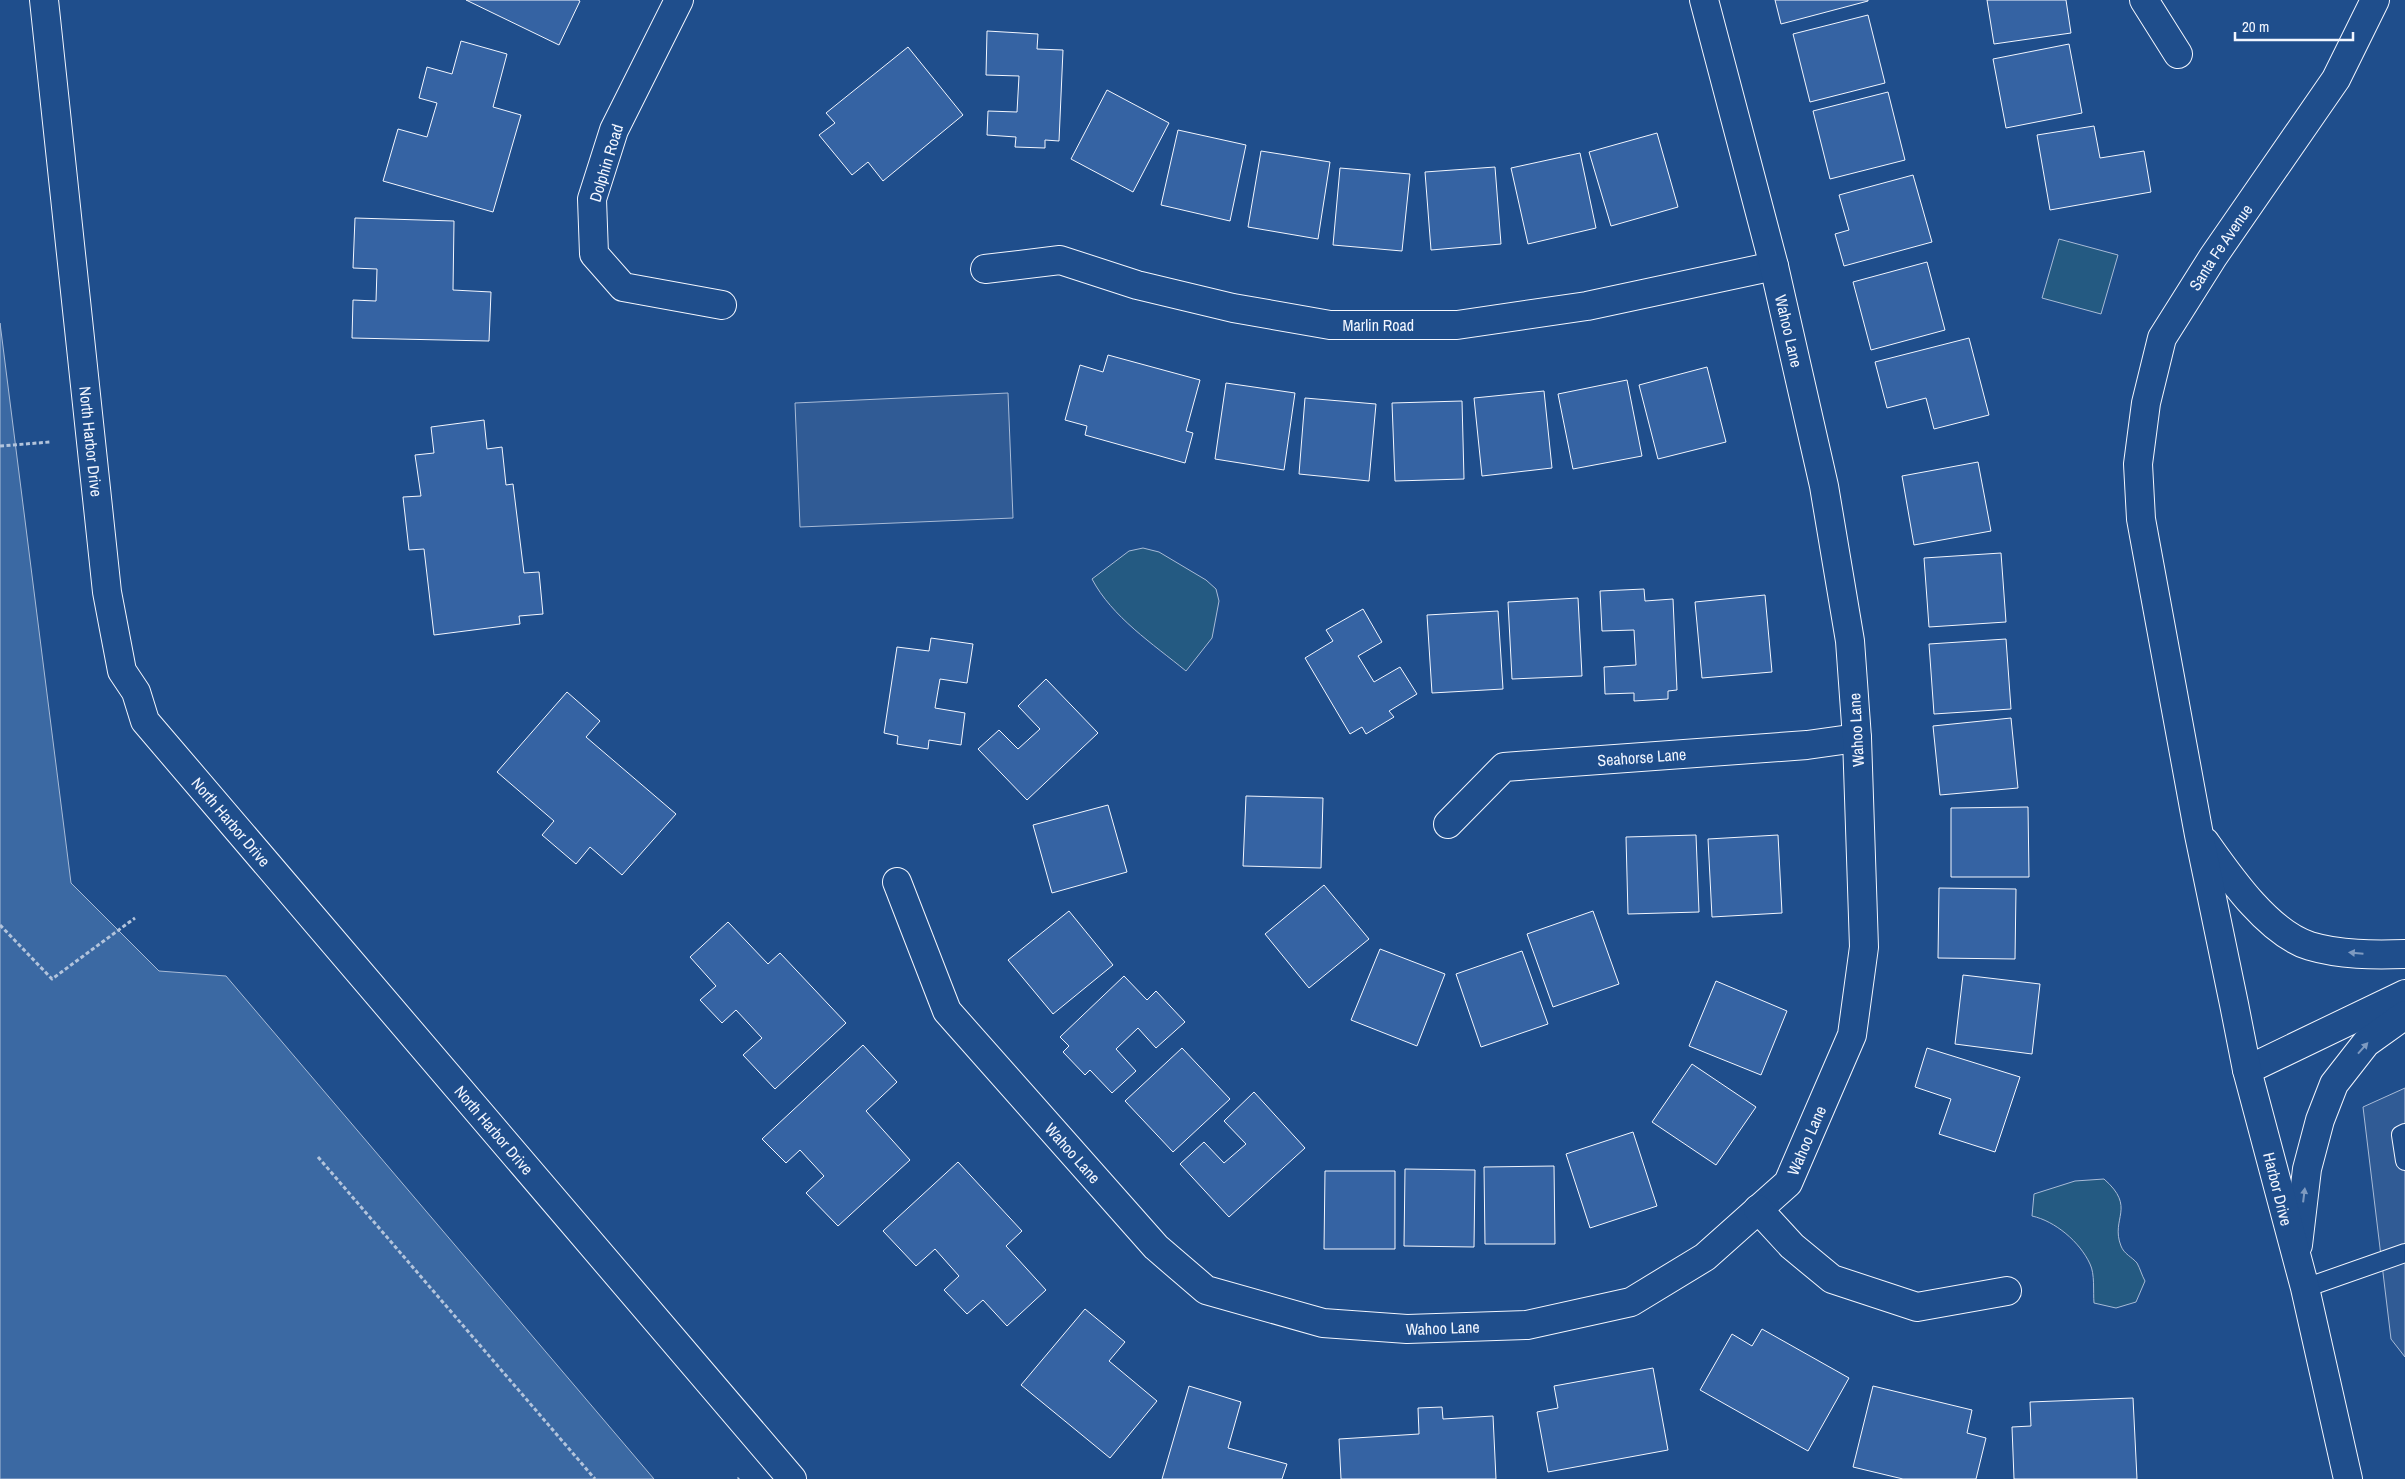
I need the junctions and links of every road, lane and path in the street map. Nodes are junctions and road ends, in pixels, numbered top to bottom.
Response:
1 (44, 0) edge
2 (679, 0) edge
3 (1704, 0) edge
4 (2144, 0) edge
5 (2375, 0) edge
6 (2178, 54) dead end
7 (1774, 266) junction
8 (985, 270) dead end
9 (722, 306) dead end
10 (50, 442) dead end
11 (0, 446) edge
12 (1857, 738) junction
13 (1448, 824) dead end
14 (2199, 835) junction
15 (896, 882) dead end
16 (135, 918) dead end
17 (0, 926) edge
18 (2405, 954) edge
19 (2405, 994) edge
20 (2405, 1015) edge
21 (2248, 1070) junction
22 (2405, 1133) edge
23 (318, 1156) dead end
24 (2405, 1161) edge
25 (1758, 1209) junction
26 (2405, 1253) edge
27 (2296, 1261) junction
28 (2305, 1288) junction
29 (2007, 1291) dead end
30 (595, 1479) edge
31 (792, 1479) edge
32 (2348, 1479) edge

1 - 31 street, North Harbor Drive
2 - 9 street, Dolphin Road
3 - 7 street, Wahoo Lane
4 - 6 street
5 - 14 street, Santa Fe Avenue
7 - 8 street, Marlin Road
7 - 12 street, Wahoo Lane
10 - 11 path
12 - 13 street, Seahorse Lane
12 - 25 street, Wahoo Lane
18 -> 14 street
14 - 21 street, Harbor Drive
15 - 25 street, Wahoo Lane
16 - 17 path
19 - 21 street
27 -> 20 street
21 - 27 street, Harbor Drive
22 - 24 lane
23 - 30 path
25 - 29 street
26 - 28 lane
27 - 28 street, Harbor Drive
28 - 32 street, Harbor Drive

